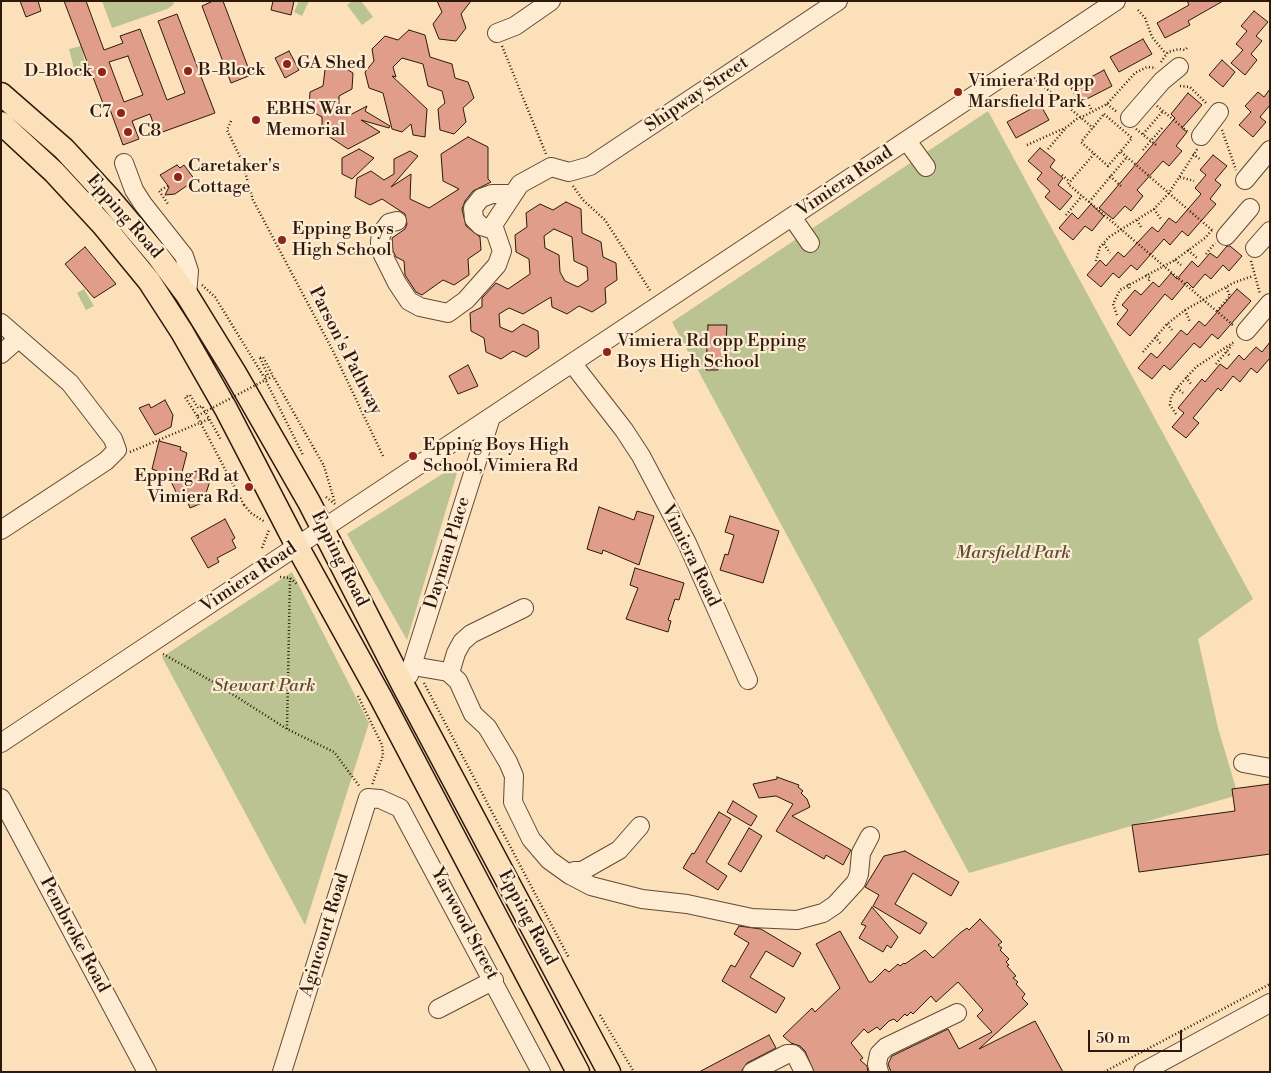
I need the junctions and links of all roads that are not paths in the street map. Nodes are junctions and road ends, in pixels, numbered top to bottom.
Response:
1 (551, 1) edge
2 (838, 1) edge
3 (1116, 1) edge
4 (496, 33) dead end
5 (1179, 67) dead end
6 (1, 94) edge
7 (1218, 115) road end
8 (1130, 118) dead end
9 (1, 123) edge
10 (1195, 134) road end
11 (908, 141) junction
12 (1270, 150) edge
13 (124, 163) dead end
14 (926, 167) dead end
15 (1241, 177) road end
16 (512, 194) junction
17 (1250, 208) dead end
18 (792, 217) junction
19 (397, 220) dead end
20 (494, 230) junction
21 (1270, 231) edge
22 (1218, 233) road end
23 (810, 243) dead end
24 (1253, 251) road end
25 (187, 295) junction
26 (1268, 306) edge
27 (1, 324) edge
28 (1239, 335) road end
29 (18, 339) junction
30 (1, 354) edge
31 (572, 363) junction
32 (490, 417) junction
33 (322, 528) junction
34 (1, 530) edge
35 (297, 546) junction
36 (524, 608) dead end
37 (413, 666) junction
38 (450, 673) junction
39 (748, 680) dead end
40 (414, 685) junction
41 (1, 743) edge
42 (1243, 763) dead end
43 (1270, 768) edge
44 (1, 798) edge
45 (368, 798) joint
46 (640, 826) dead end
47 (870, 836) dead end
48 (570, 875) junction
49 (494, 980) junction
50 (1270, 1003) edge
51 (438, 1009) dead end
52 (957, 1013) dead end
53 (147, 1072) edge
54 (282, 1072) edge
55 (541, 1072) edge
56 (578, 1072) edge
57 (609, 1072) edge
58 (752, 1072) edge
59 (804, 1072) edge
60 (879, 1072) edge
61 (1143, 1072) edge

1 - 4 street
2 - 16 street, Shipway Street
3 - 11 street, Vimiera Road
5 - 8 street
6 - 25 main road, Epping Road
7 - 10 street
9 - 35 main road, Epping Road
11 - 14 street
11 - 18 street, Vimiera Road
12 - 15 street
13 - 25 street
16 - 20 street
16 - 20 street
17 - 22 street
18 - 23 street
18 - 31 street, Vimiera Road
19 - 20 street
21 - 24 street
25 - 33 main road, Epping Road
26 - 28 street
27 - 29 street
29 - 30 street
29 - 34 street
31 - 32 street, Vimiera Road
31 - 39 street, Vimiera Road
32 - 33 street, Vimiera Road
32 - 37 street, Dayman Place
33 - 35 street, Vimiera Road
33 - 40 main road, Epping Road
35 - 41 street, Vimiera Road
35 - 56 main road, Epping Road
36 - 38 street
37 - 38 street
37 - 40 street, Dayman Place
38 - 48 street
40 - 57 main road, Epping Road
42 - 43 street
44 - 53 street, Pembroke Road
45 - 49 street, Yarwood Street
45 - 54 street, Agincourt Road
46 - 48 street
47 - 48 street
49 - 51 street
49 - 55 street, Yarwood Street
50 - 61 street
52 - 60 street
58 - 59 street

